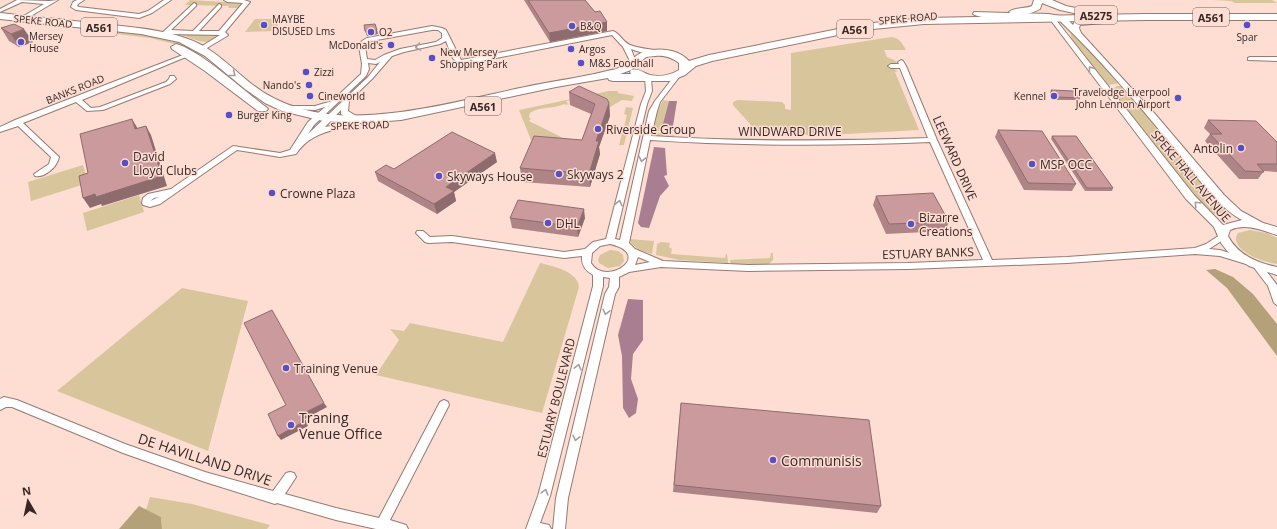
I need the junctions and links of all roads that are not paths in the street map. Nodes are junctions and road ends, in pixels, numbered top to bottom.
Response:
1 (22, 0) edge
2 (81, 0) edge
3 (168, 0) edge
4 (227, 0) edge
5 (1041, 0) edge
6 (53, 2) edge
7 (194, 6) dead end
8 (219, 6) dead end
9 (1277, 11) edge
10 (11, 12) dead end
11 (1088, 12) junction
12 (0, 13) edge
13 (977, 14) junction
14 (1054, 16) junction
15 (1146, 17) junction
16 (24, 18) junction
17 (1277, 18) edge
18 (1033, 19) junction
19 (47, 21) junction
20 (0, 22) edge
21 (36, 27) junction
22 (838, 29) junction
23 (164, 33) junction
24 (194, 33) junction
25 (221, 33) junction
26 (1078, 34) junction
27 (446, 35) junction
28 (1070, 42) junction
29 (438, 43) junction
30 (450, 43) junction
31 (626, 46) junction
32 (203, 50) junction
33 (186, 52) junction
34 (664, 53) junction
35 (390, 55) junction
36 (1250, 58) dead end
37 (1277, 59) edge
38 (364, 61) junction
39 (202, 63) junction
40 (633, 63) junction
41 (891, 66) dead end
42 (157, 67) junction
43 (680, 73) junction
44 (172, 77) dead end
45 (646, 78) junction
46 (77, 99) junction
47 (337, 100) junction
48 (346, 100) junction
49 (281, 106) junction
50 (355, 119) junction
51 (18, 122) junction
52 (322, 124) junction
53 (0, 130) edge
54 (647, 138) junction
55 (933, 140) junction
56 (38, 174) dead end
57 (172, 191) dead end
58 (1262, 226) junction
59 (1277, 228) edge
60 (1277, 231) edge
61 (420, 233) dead end
62 (1223, 235) junction
63 (610, 241) junction
64 (624, 244) junction
65 (632, 251) junction
66 (1195, 251) junction
67 (588, 252) junction
68 (564, 255) junction
69 (989, 263) junction
70 (1252, 263) junction
71 (661, 264) junction
72 (628, 269) junction
73 (593, 270) junction
74 (1277, 271) edge
75 (615, 274) junction
76 (1274, 281) edge
77 (1277, 301) edge
78 (2, 403) edge
79 (444, 404) dead end
80 (290, 478) dead end
81 (275, 498) junction
82 (382, 524) junction
83 (402, 529) edge
84 (532, 529) edge
85 (539, 529) edge
86 (545, 529) edge
87 (559, 529) edge

1 - 6 street
1 - 12 street
2 - 3 street
4 - 25 street
5 - 11 highway, A5275
5 - 13 highway
5 - 14 highway
6 - 16 street
7 - 23 street
8 - 24 street
9 - 11 highway, A561
10 - 12 street
11 - 14 highway, A561
12 - 16 highway, SPEKE ROAD / A561
13 - 14 highway, SPEKE ROAD / A561
13 - 22 highway, SPEKE ROAD / A561
14 - 15 highway, A561
14 - 18 highway, SPEKE ROAD / A561
14 - 26 street, SPEKE HALL AVENUE
14 - 28 street, SPEKE HALL AVENUE
15 - 17 highway, A561
15 - 26 street
16 - 19 highway, SPEKE ROAD / A561
18 - 22 highway, SPEKE ROAD / A561
18 - 28 street
19 - 21 highway
19 - 23 highway, SPEKE ROAD / A561
20 - 21 highway, SPEKE ROAD / A561
21 - 33 highway, SPEKE ROAD / A561
22 - 34 highway, SPEKE ROAD / A561
22 - 43 highway, SPEKE ROAD / A561
23 - 24 street, SPEKE ROAD
23 - 32 highway, SPEKE ROAD / A561
24 - 25 street, SPEKE ROAD
25 - 32 street
26 - 58 street, SPEKE HALL AVENUE
27 - 29 street
27 - 30 street
27 - 38 street
62 -> 28 street, SPEKE HALL AVENUE
29 - 30 street
29 -> 35 street
30 - 31 street
31 - 34 street
31 - 40 street
32 - 33 highway
32 -> 49 highway, SPEKE ROAD / A561
33 - 39 highway, SPEKE ROAD / A561
33 - 42 street, BANKS ROAD
33 - 42 street, BANKS ROAD
34 - 40 highway, A561
34 - 43 highway
35 - 38 street
35 - 48 street
36 - 37 street
38 - 47 street
39 - 42 street, BANKS ROAD
39 - 52 highway, SPEKE ROAD / A561
40 - 45 highway
40 - 50 highway, SPEKE ROAD / A561
41 - 55 street, LEEWARD DRIVE
42 - 46 street, BANKS ROAD
43 - 45 highway, A561
43 - 54 street
44 - 46 street
45 - 52 highway, SPEKE ROAD / A561
63 -> 45 street
46 - 51 street, BANKS ROAD
47 - 49 street
47 - 52 street
48 - 50 street
48 - 52 street
49 - 52 highway, SPEKE ROAD / A561
50 - 52 highway, SPEKE ROAD / A561
51 - 53 street, BANKS ROAD
51 - 56 street
52 - 57 street
54 - 55 street, WINDWARD DRIVE
54 -> 64 street
55 - 69 street, LEEWARD DRIVE
58 - 59 street
58 - 60 street
58 - 62 street
61 - 68 street
62 - 66 street, ESTUARY BANKS
62 - 70 street, SPEKE HALL AVENUE
63 - 64 street
63 - 67 street
64 - 65 street
65 - 71 street, ESTUARY BANKS
65 - 72 street
66 - 69 street, ESTUARY BANKS
66 - 70 street, ESTUARY BANKS
67 - 68 street
67 - 73 street
68 - 73 street
69 - 71 street, ESTUARY BANKS
70 - 74 street
70 - 76 street
71 - 72 street, ESTUARY BANKS
72 - 75 street
73 - 75 street
84 -> 73 street, ESTUARY BOULEVARD
75 -> 87 street
76 - 77 street
78 - 81 street, DE HAVILLAND DRIVE
79 - 82 street
80 - 81 street
81 - 82 street, DE HAVILLAND DRIVE
82 - 83 street, DE HAVILLAND DRIVE
85 - 86 street

